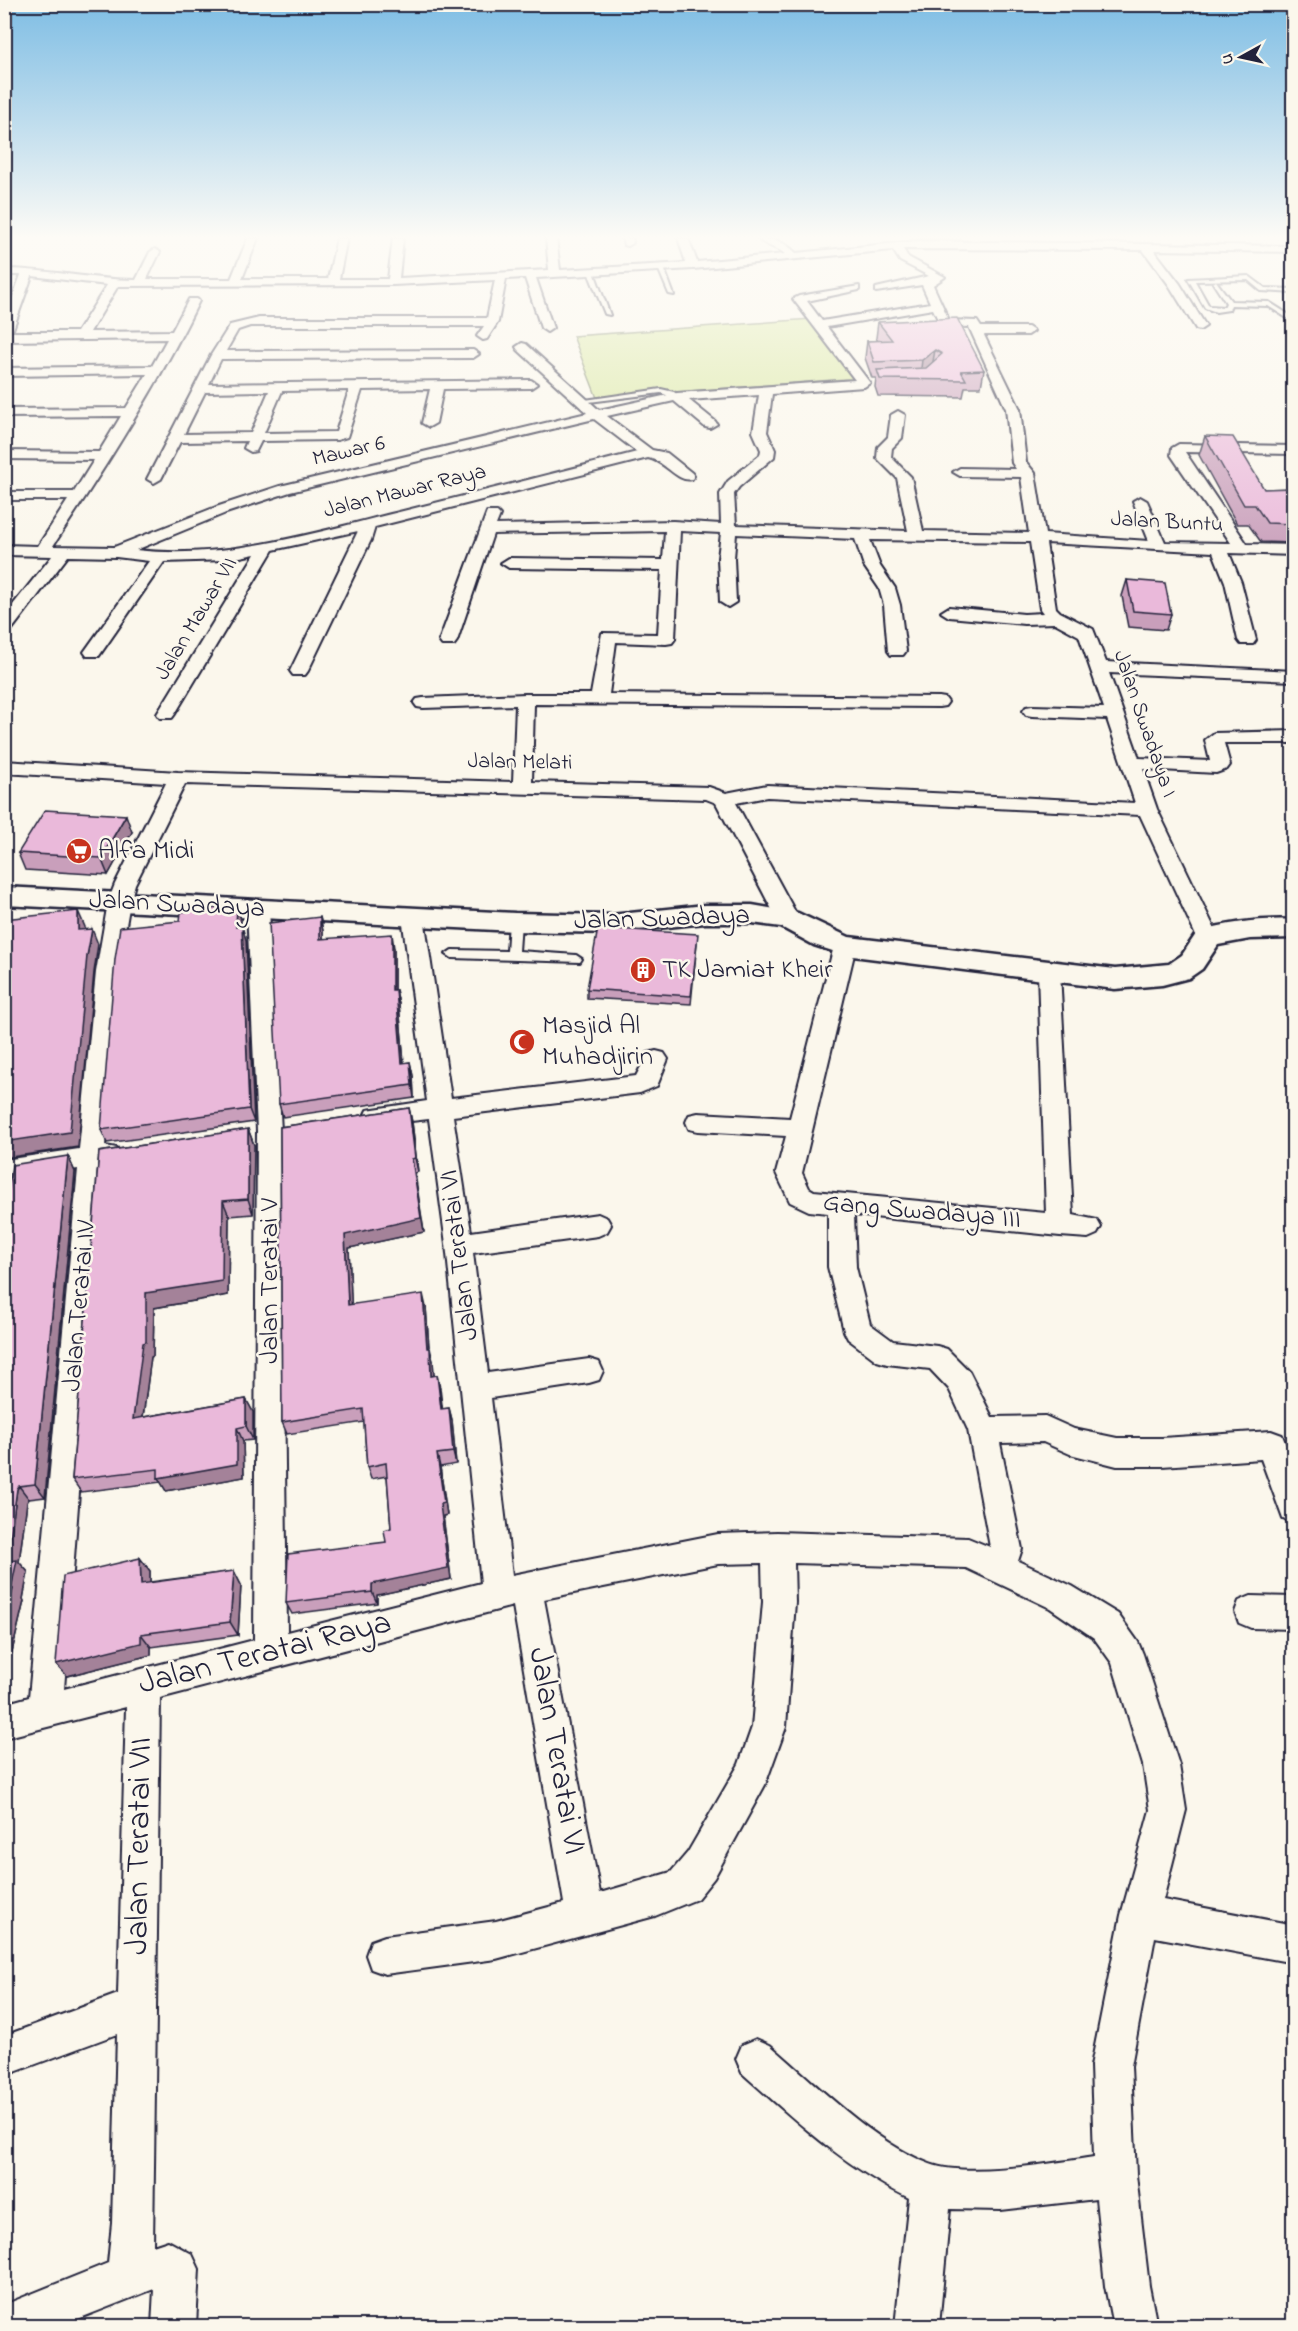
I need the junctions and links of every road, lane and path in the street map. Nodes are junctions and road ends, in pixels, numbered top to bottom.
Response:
1 (170, 347) edge
2 (222, 347) edge
3 (311, 347) edge
4 (369, 347) edge
5 (480, 347) edge
6 (522, 347) dead end
7 (839, 347) edge
8 (983, 347) edge
9 (217, 355) junction
10 (328, 355) junction
11 (470, 369) junction
12 (156, 370) junction
13 (4, 372) edge
14 (531, 384) dead end
15 (436, 385) junction
16 (357, 386) junction
17 (277, 387) junction
18 (201, 388) junction
19 (766, 391) junction
20 (677, 397) junction
21 (580, 401) junction
22 (130, 412) junction
23 (4, 413) edge
24 (898, 415) dead end
25 (598, 416) junction
26 (429, 423) dead end
27 (710, 424) dead end
28 (175, 438) junction
29 (254, 443) junction
30 (1293, 450) edge
31 (648, 454) junction
32 (4, 455) edge
33 (103, 456) junction
34 (960, 472) dead end
35 (1029, 473) junction
36 (687, 476) dead end
37 (154, 479) dead end
38 (500, 492) junction
39 (4, 496) edge
40 (80, 496) junction
41 (1140, 501) dead end
42 (369, 524) junction
43 (674, 526) junction
44 (729, 528) junction
45 (486, 530) junction
46 (861, 535) junction
47 (916, 535) junction
48 (1039, 538) junction
49 (1159, 546) junction
50 (267, 547) junction
51 (1219, 548) junction
52 (1243, 549) junction
53 (4, 550) edge
54 (1293, 550) edge
55 (64, 551) junction
56 (42, 552) junction
57 (117, 552) junction
58 (159, 557) junction
59 (509, 563) dead end
60 (670, 565) junction
61 (728, 603) dead end
62 (12, 607) edge
63 (949, 612) dead end
64 (1059, 618) junction
65 (4, 628) edge
66 (1247, 640) dead end
67 (448, 641) dead end
68 (897, 651) dead end
69 (93, 652) dead end
70 (1099, 667) junction
71 (299, 671) dead end
72 (1293, 676) edge
73 (525, 699) junction
74 (599, 699) junction
75 (939, 702) dead end
76 (423, 703) dead end
77 (1032, 711) dead end
78 (166, 714) dead end
79 (1115, 714) junction
80 (1293, 737) edge
81 (1132, 763) junction
82 (4, 767) edge
83 (178, 778) junction
84 (522, 787) junction
85 (724, 799) junction
86 (1147, 809) junction
87 (4, 896) edge
88 (119, 902) junction
89 (258, 909) junction
90 (413, 917) junction
91 (788, 919) junction
92 (515, 922) junction
93 (1293, 928) edge
94 (1208, 938) junction
95 (845, 946) junction
96 (452, 954) dead end
97 (513, 955) junction
98 (576, 959) dead end
99 (1048, 972) junction
100 (656, 1059) dead end
101 (441, 1106) junction
102 (349, 1120) edge
103 (698, 1122) dead end
104 (800, 1128) junction
105 (128, 1152) edge
106 (93, 1157) junction
107 (4, 1170) edge
108 (841, 1204) junction
109 (598, 1225) dead end
110 (1060, 1225) junction
111 (1088, 1227) dead end
112 (459, 1244) junction
113 (589, 1371) dead end
114 (475, 1388) junction
115 (983, 1431) junction
116 (1293, 1509) edge
117 (777, 1548) junction
118 (999, 1568) junction
119 (512, 1591) junction
120 (1251, 1612) dead end
121 (1293, 1614) edge
122 (271, 1653) junction
123 (143, 1686) junction
124 (45, 1711) junction
125 (4, 1721) edge
126 (585, 1915) junction
127 (1140, 1915) junction
128 (1293, 1944) edge
129 (385, 1955) dead end
130 (137, 2007) junction
131 (4, 2056) edge
132 (756, 2059) dead end
133 (1115, 2175) junction
134 (931, 2186) junction
135 (129, 2275) junction
136 (7, 2326) edge
137 (174, 2326) edge
138 (917, 2326) edge
139 (1135, 2326) edge

1 - 12 street
2 - 9 street
3 - 10 street
4 - 10 street
5 - 11 street
6 - 21 street
7 - 19 street, Mawar 6
8 - 35 street
9 - 10 street
9 - 18 street
10 - 11 street
10 - 16 street
10 - 17 street
11 - 14 street
11 - 15 street
12 - 13 street
12 - 22 street
15 - 16 street
15 - 26 street
16 - 29 street
17 - 18 street
17 - 29 street
18 - 28 street
19 - 20 street, Mawar 6
19 - 44 street
20 - 21 lane
20 - 25 street, Mawar 6
20 - 27 street
21 - 25 street
22 - 23 street
22 - 33 street
24 - 47 street
25 - 31 street
25 - 57 street, Mawar 6
28 - 29 street
28 - 37 street
30 - 52 street
31 - 36 street
31 - 38 street, Jalan Mawar Raya
32 - 33 street
33 - 40 street
34 - 35 street
35 - 48 street
38 - 42 street, Jalan Mawar Raya
38 - 45 street
39 - 40 street
40 - 56 street
41 - 49 street
42 - 50 street, Jalan Mawar Raya
42 - 71 street
43 - 44 street, Jalan Buntu
43 - 45 street, Jalan Buntu
43 - 60 street
44 - 46 street, Jalan Buntu
44 - 61 street
45 - 67 street
46 - 47 street, Jalan Buntu
46 - 68 street
47 - 48 street, Jalan Buntu
48 - 49 street, Jalan Buntu
48 - 64 street
49 - 51 street, Jalan Buntu
50 - 58 street, Jalan Mawar Raya
50 - 78 street, Jalan Mawar VII
51 - 52 street, Jalan Buntu
51 - 66 street
52 - 54 street, Jalan Buntu
53 - 56 street, Jalan Mawar Raya
55 - 56 street, Jalan Mawar Raya
55 - 57 street, Jalan Mawar Raya
55 - 62 street
57 - 58 street, Jalan Mawar Raya
58 - 69 street
59 - 60 street
60 - 74 street
62 - 65 street
63 - 64 street
64 - 70 street, Jalan Swadaya I
70 - 72 street
70 - 79 street, Jalan Swadaya I
73 - 74 street
73 - 76 street
73 - 84 street
74 - 75 street
77 - 79 street
79 - 81 street, Jalan Swadaya I
80 - 81 street
81 - 86 street, Jalan Swadaya I
82 - 83 street, Jalan Melati
83 - 84 street, Jalan Melati
83 - 88 street
84 - 85 street, Jalan Melati
85 - 86 street
85 - 91 street
86 - 94 street, Jalan Swadaya I
87 - 88 street, Jalan Swadaya
88 - 89 street, Jalan Swadaya
88 - 106 street, Jalan Teratai IV
89 - 90 street, Jalan Swadaya
89 - 122 street, Jalan Teratai V
90 - 92 street, Jalan Swadaya
90 - 101 street, Jalan Teratai VI
91 - 92 street, Jalan Swadaya
91 - 95 street, Jalan Swadaya
92 - 97 lane
93 - 94 street
94 - 99 street, Jalan Swadaya
95 - 99 street, Jalan Swadaya
95 - 104 street, Gang Swadaya III
96 - 97 lane
97 - 98 lane
99 - 110 street
100 - 101 street
101 - 102 street
101 - 112 street, Jalan Teratai VI
103 - 104 street
104 - 108 street, Gang Swadaya III
105 - 106 street
106 - 107 street
106 - 124 street, Jalan Teratai IV
108 - 110 street, Gang Swadaya III
108 - 115 street
109 - 112 street
110 - 111 street, Gang Swadaya III
112 - 114 street, Jalan Teratai VI
113 - 114 street
114 - 119 street, Jalan Teratai VI
115 - 116 street
115 - 118 street
117 - 118 street, Jalan Teratai Raya
117 - 119 street, Jalan Teratai Raya
117 - 126 street
118 - 127 street, Jalan Teratai Raya
119 - 122 street, Jalan Teratai Raya
119 - 126 street, Jalan Teratai VI
120 - 121 street
122 - 123 street, Jalan Teratai Raya
123 - 124 street, Jalan Teratai Raya
123 - 130 street, Jalan Teratai VII
124 - 125 street, Jalan Teratai Raya
126 - 129 street
127 - 128 street
127 - 133 street, Jalan Teratai Raya
130 - 131 street
130 - 135 street, Jalan Teratai VII
132 - 134 street
133 - 134 street
133 - 139 street, Jalan Teratai Raya
134 - 138 street
135 - 136 street
135 - 137 street

